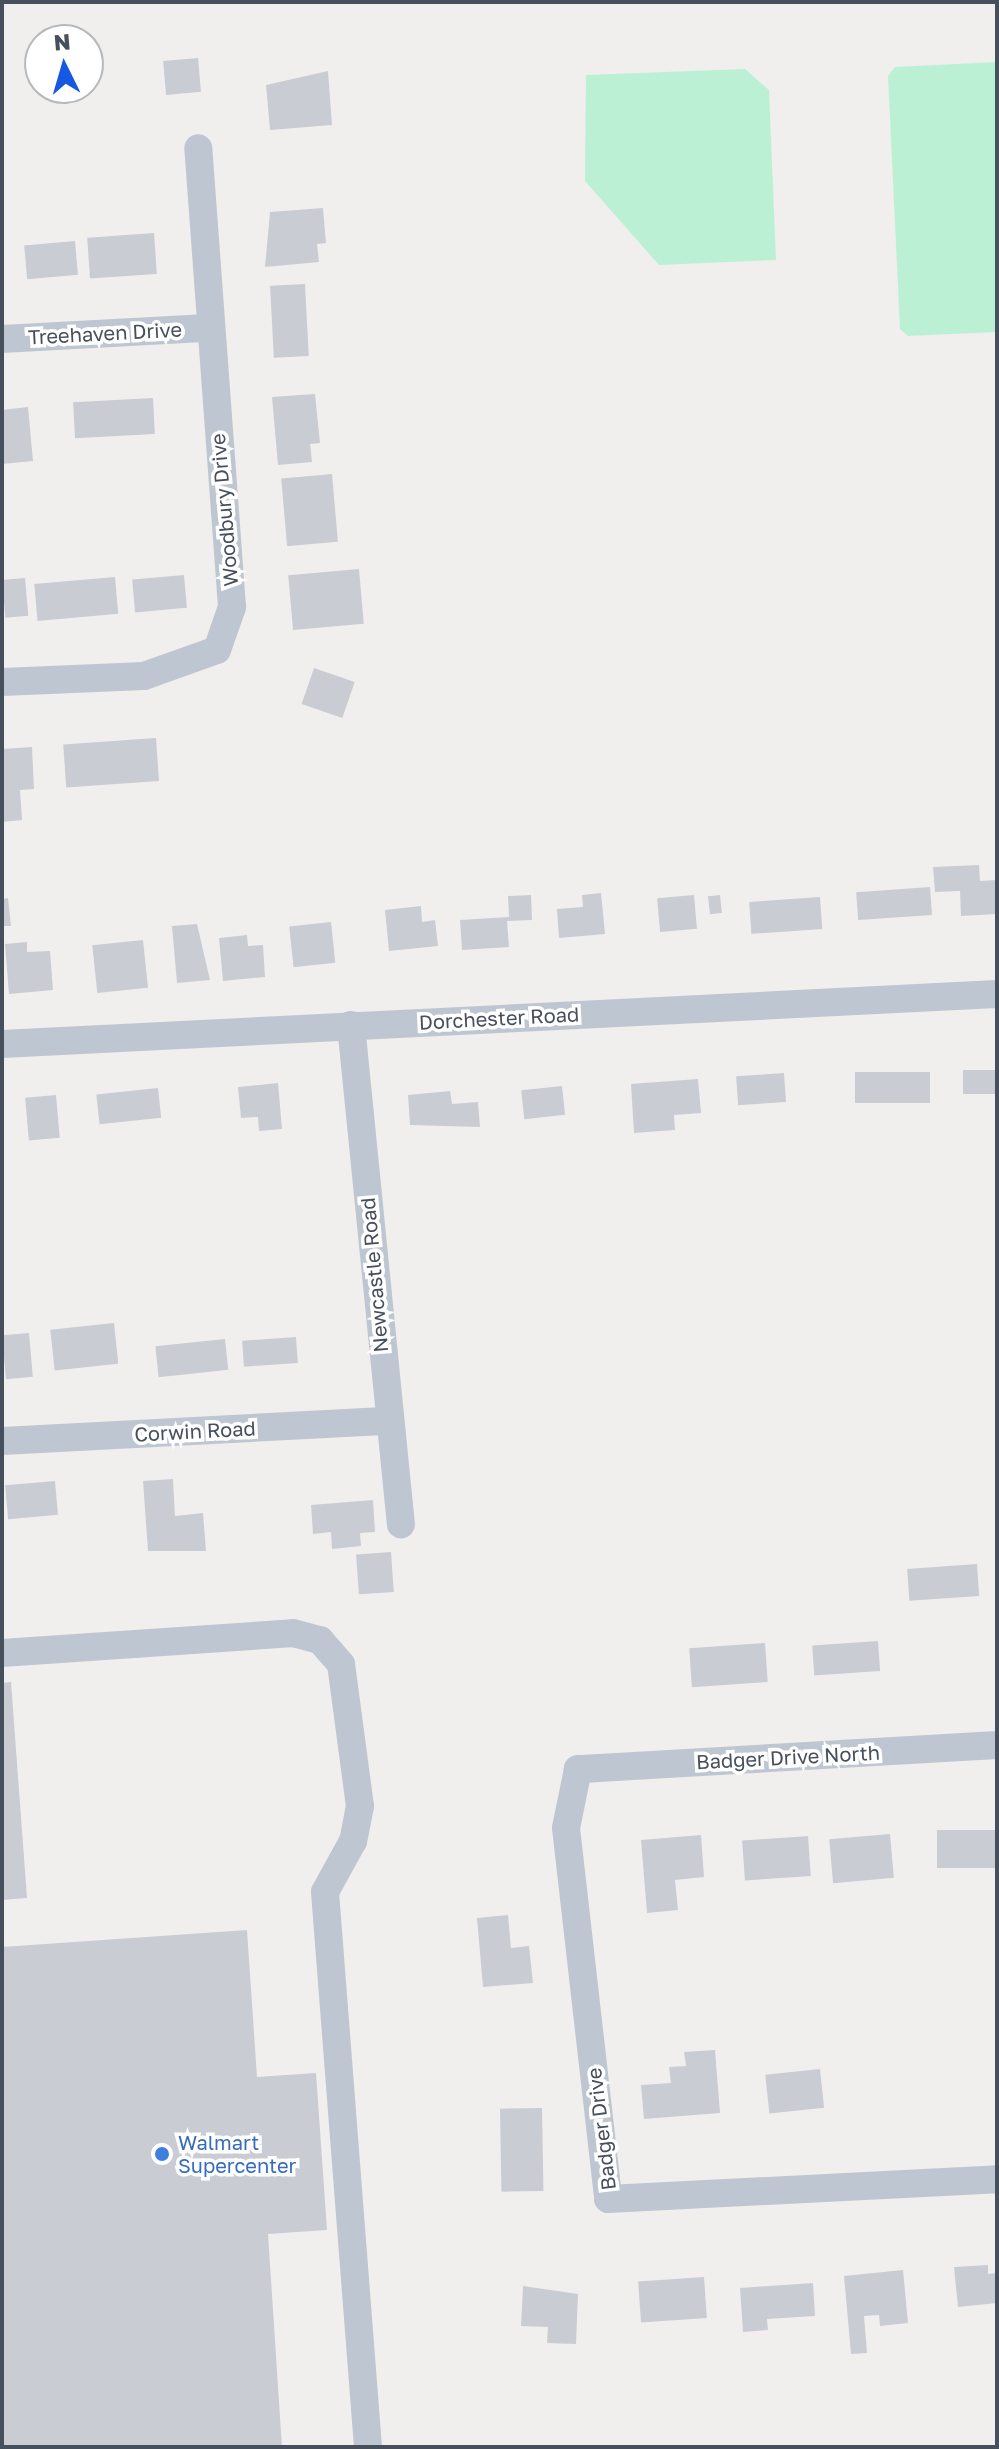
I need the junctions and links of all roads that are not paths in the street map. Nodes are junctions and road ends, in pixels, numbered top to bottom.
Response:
1 (198, 148) dead end
2 (208, 328) junction
3 (2, 339) edge
4 (2, 682) edge
5 (997, 994) edge
6 (351, 1025) junction
7 (2, 1044) edge
8 (388, 1421) junction
9 (2, 1441) edge
10 (401, 1525) dead end
11 (2, 1653) edge
12 (997, 1745) edge
13 (578, 1769) joint
14 (997, 2179) edge
15 (368, 2447) edge

1 - 2 street, Woodbury Drive
2 - 3 street, Treehaven Drive
2 - 4 street, Woodbury Drive
5 - 6 street, Dorchester Road
6 - 7 street, Dorchester Road
6 - 8 street, Newcastle Road
8 - 9 street, Corwin Road
8 - 10 street, Newcastle Road
11 - 15 street
12 - 13 street, Badger Drive North
13 - 14 street, Badger Drive

